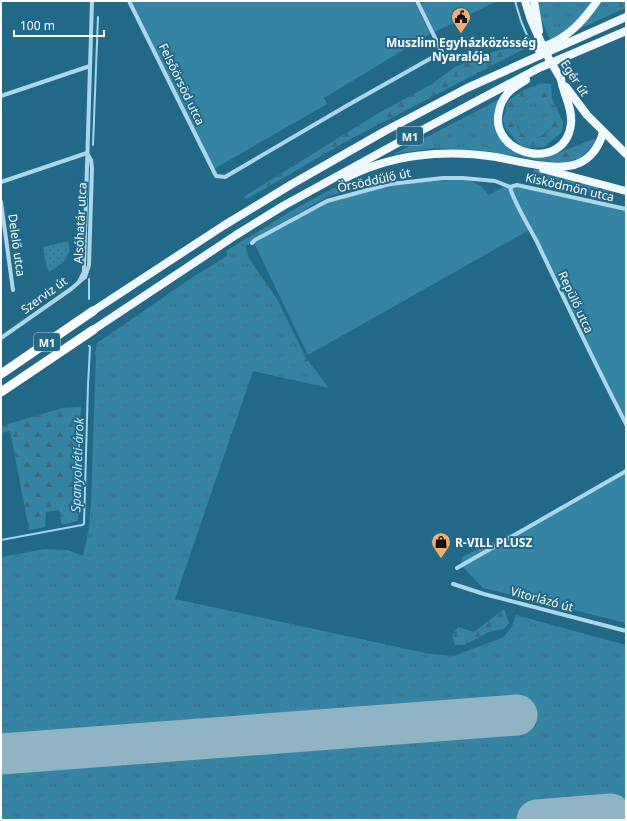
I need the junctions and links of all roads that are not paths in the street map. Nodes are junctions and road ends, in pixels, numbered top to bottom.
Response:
1 (92, 1) edge
2 (129, 1) edge
3 (417, 1) edge
4 (526, 1) edge
5 (534, 1) edge
6 (597, 1) edge
7 (626, 16) edge
8 (626, 31) edge
9 (539, 38) junction
10 (90, 66) junction
11 (539, 68) junction
12 (507, 69) junction
13 (561, 79) junction
14 (1, 96) edge
15 (603, 132) junction
16 (87, 153) junction
17 (626, 154) edge
18 (514, 160) junction
19 (1, 182) edge
20 (510, 187) junction
21 (626, 191) edge
22 (1, 202) edge
23 (283, 206) junction
24 (626, 209) edge
25 (252, 243) dead end
26 (79, 282) joint
27 (13, 290) dead end
28 (93, 311) joint
29 (93, 330) joint
30 (1, 338) edge
31 (1, 374) edge
32 (1, 392) edge
33 (626, 424) edge
34 (626, 471) edge
35 (457, 568) dead end
36 (453, 584) dead end
37 (626, 631) edge

1 - 10 street, Alsóhatár utca
2 - 3 street, Felsőörsöd utca
4 - 9 main road, Egér út
5 - 9 main road
6 - 12 main road
7 - 12 main road, M1
8 - 11 main road, M1
9 - 13 main road, Egér út, bridge
10 - 14 street
10 - 16 street, Alsóhatár utca
11 - 13 main road
11 - 23 main road, M1
12 - 28 main road, M1
13 - 15 main road, Egér út
15 - 17 main road, Egér út
15 - 18 main road
16 - 19 street
16 - 26 street, Alsóhatár utca
18 - 21 main road
18 - 23 main road
20 - 24 street, Kisködmön utca
20 - 25 street, Örsöddűlő út
20 - 33 street, Repülő utca
22 - 27 street, Delelő utca
23 - 29 main road, M1
26 - 30 street, Szerviz út
28 - 31 highway, M1
29 - 32 highway, M1
34 - 35 street
36 - 37 street, Vitorlázó út

